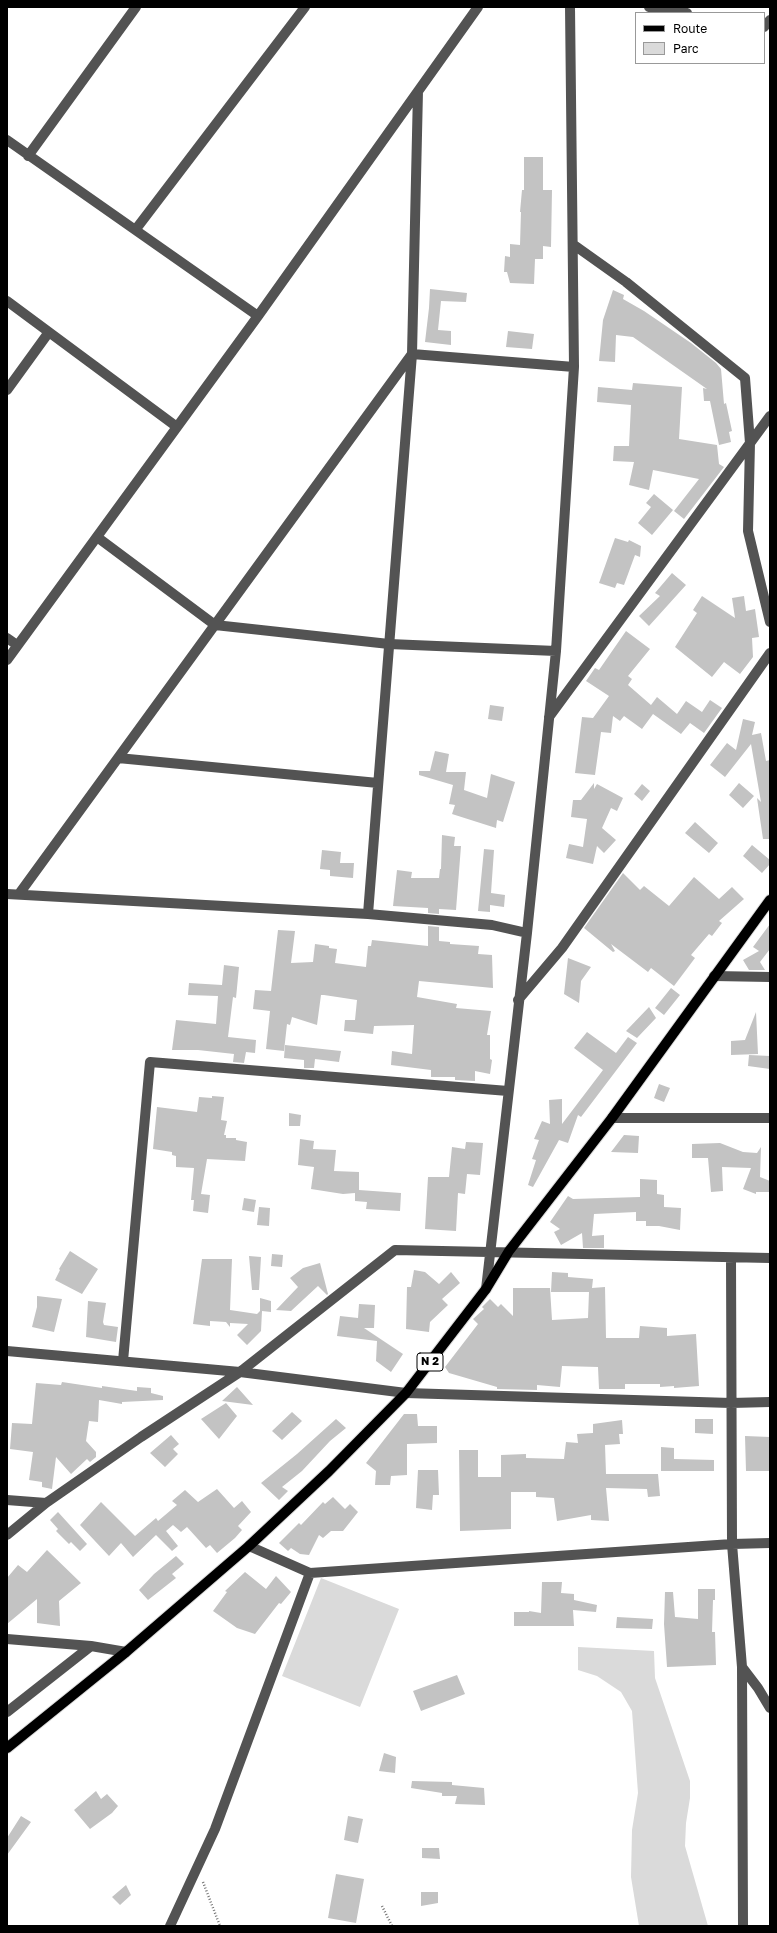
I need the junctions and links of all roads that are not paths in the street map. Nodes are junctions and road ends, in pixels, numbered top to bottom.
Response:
1 (136, 7) edge
2 (305, 7) edge
3 (478, 7) edge
4 (570, 7) edge
5 (650, 7) edge
6 (681, 12) edge
7 (418, 91) junction
8 (7, 140) edge
9 (28, 156) junction
10 (136, 229) junction
11 (574, 245) junction
12 (7, 301) edge
13 (258, 316) junction
14 (49, 332) junction
15 (412, 354) junction
16 (574, 367) junction
17 (7, 390) edge
18 (770, 416) edge
19 (177, 427) junction
20 (750, 443) junction
21 (97, 536) junction
22 (770, 622) edge
23 (215, 625) junction
24 (7, 638) edge
25 (389, 644) junction
26 (17, 645) junction
27 (556, 651) junction
28 (770, 653) edge
29 (7, 660) edge
30 (549, 717) junction
31 (118, 758) junction
32 (378, 783) junction
33 (7, 894) edge
34 (19, 894) junction
35 (770, 900) edge
36 (368, 914) junction
37 (527, 933) junction
38 (714, 976) junction
39 (770, 977) edge
40 (518, 1000) junction
41 (508, 1091) junction
42 (612, 1118) junction
43 (770, 1118) edge
44 (509, 1251) junction
45 (489, 1252) junction
46 (731, 1258) junction
47 (770, 1258) edge
48 (486, 1289) junction
49 (7, 1351) edge
50 (123, 1361) junction
51 (240, 1372) junction
52 (406, 1393) junction
53 (770, 1402) edge
54 (731, 1403) junction
55 (7, 1500) edge
56 (46, 1504) junction
57 (7, 1535) edge
58 (770, 1543) edge
59 (732, 1544) junction
60 (249, 1546) junction
61 (310, 1573) junction
62 (7, 1639) edge
63 (91, 1646) junction
64 (126, 1652) junction
65 (742, 1667) junction
66 (770, 1708) edge
67 (7, 1712) edge
68 (7, 1748) edge
69 (170, 1926) edge
70 (743, 1926) edge

1 - 9 street
2 - 10 street
3 - 7 street
4 - 11 street
5 - 6 street
7 - 13 street
7 - 15 street
8 - 9 street
9 - 10 street
10 - 13 street
11 - 16 street
11 - 20 street
12 - 14 street
13 - 19 street
14 - 17 street
14 - 19 street
15 - 16 street
15 - 23 street
15 - 25 street
16 - 27 street
18 - 20 street
19 - 21 street
20 - 22 street
20 - 30 street
21 - 23 street
21 - 26 street
23 - 25 street
23 - 31 street
24 - 26 street
25 - 27 street
25 - 32 street
26 - 29 street
27 - 30 street
28 - 40 street
30 - 37 street
31 - 32 street
31 - 34 street
32 - 36 street
33 - 34 street
34 - 36 street
35 - 38 main road, N 2
36 - 37 street
37 - 40 street
38 - 39 street
38 - 42 main road, N 2
40 - 41 street
41 - 45 street
41 - 50 street
42 - 43 street
42 - 44 main road, N 2
44 - 45 street
44 - 46 street
44 - 48 main road, N 2
45 - 48 street
45 - 51 street
46 - 47 street
46 - 54 street
48 - 52 main road, N 2
49 - 50 street
50 - 51 street
51 - 52 street
51 - 56 street
52 - 54 street
52 - 60 main road, N 2
53 - 54 street
54 - 59 street
55 - 56 street
56 - 57 street
58 - 59 street
59 - 61 street
59 - 65 street
60 - 61 street
60 - 64 main road, N 2
61 - 69 street
62 - 63 street
63 - 64 street
63 - 67 street
64 - 68 main road, N 2
65 - 66 street
65 - 70 street

